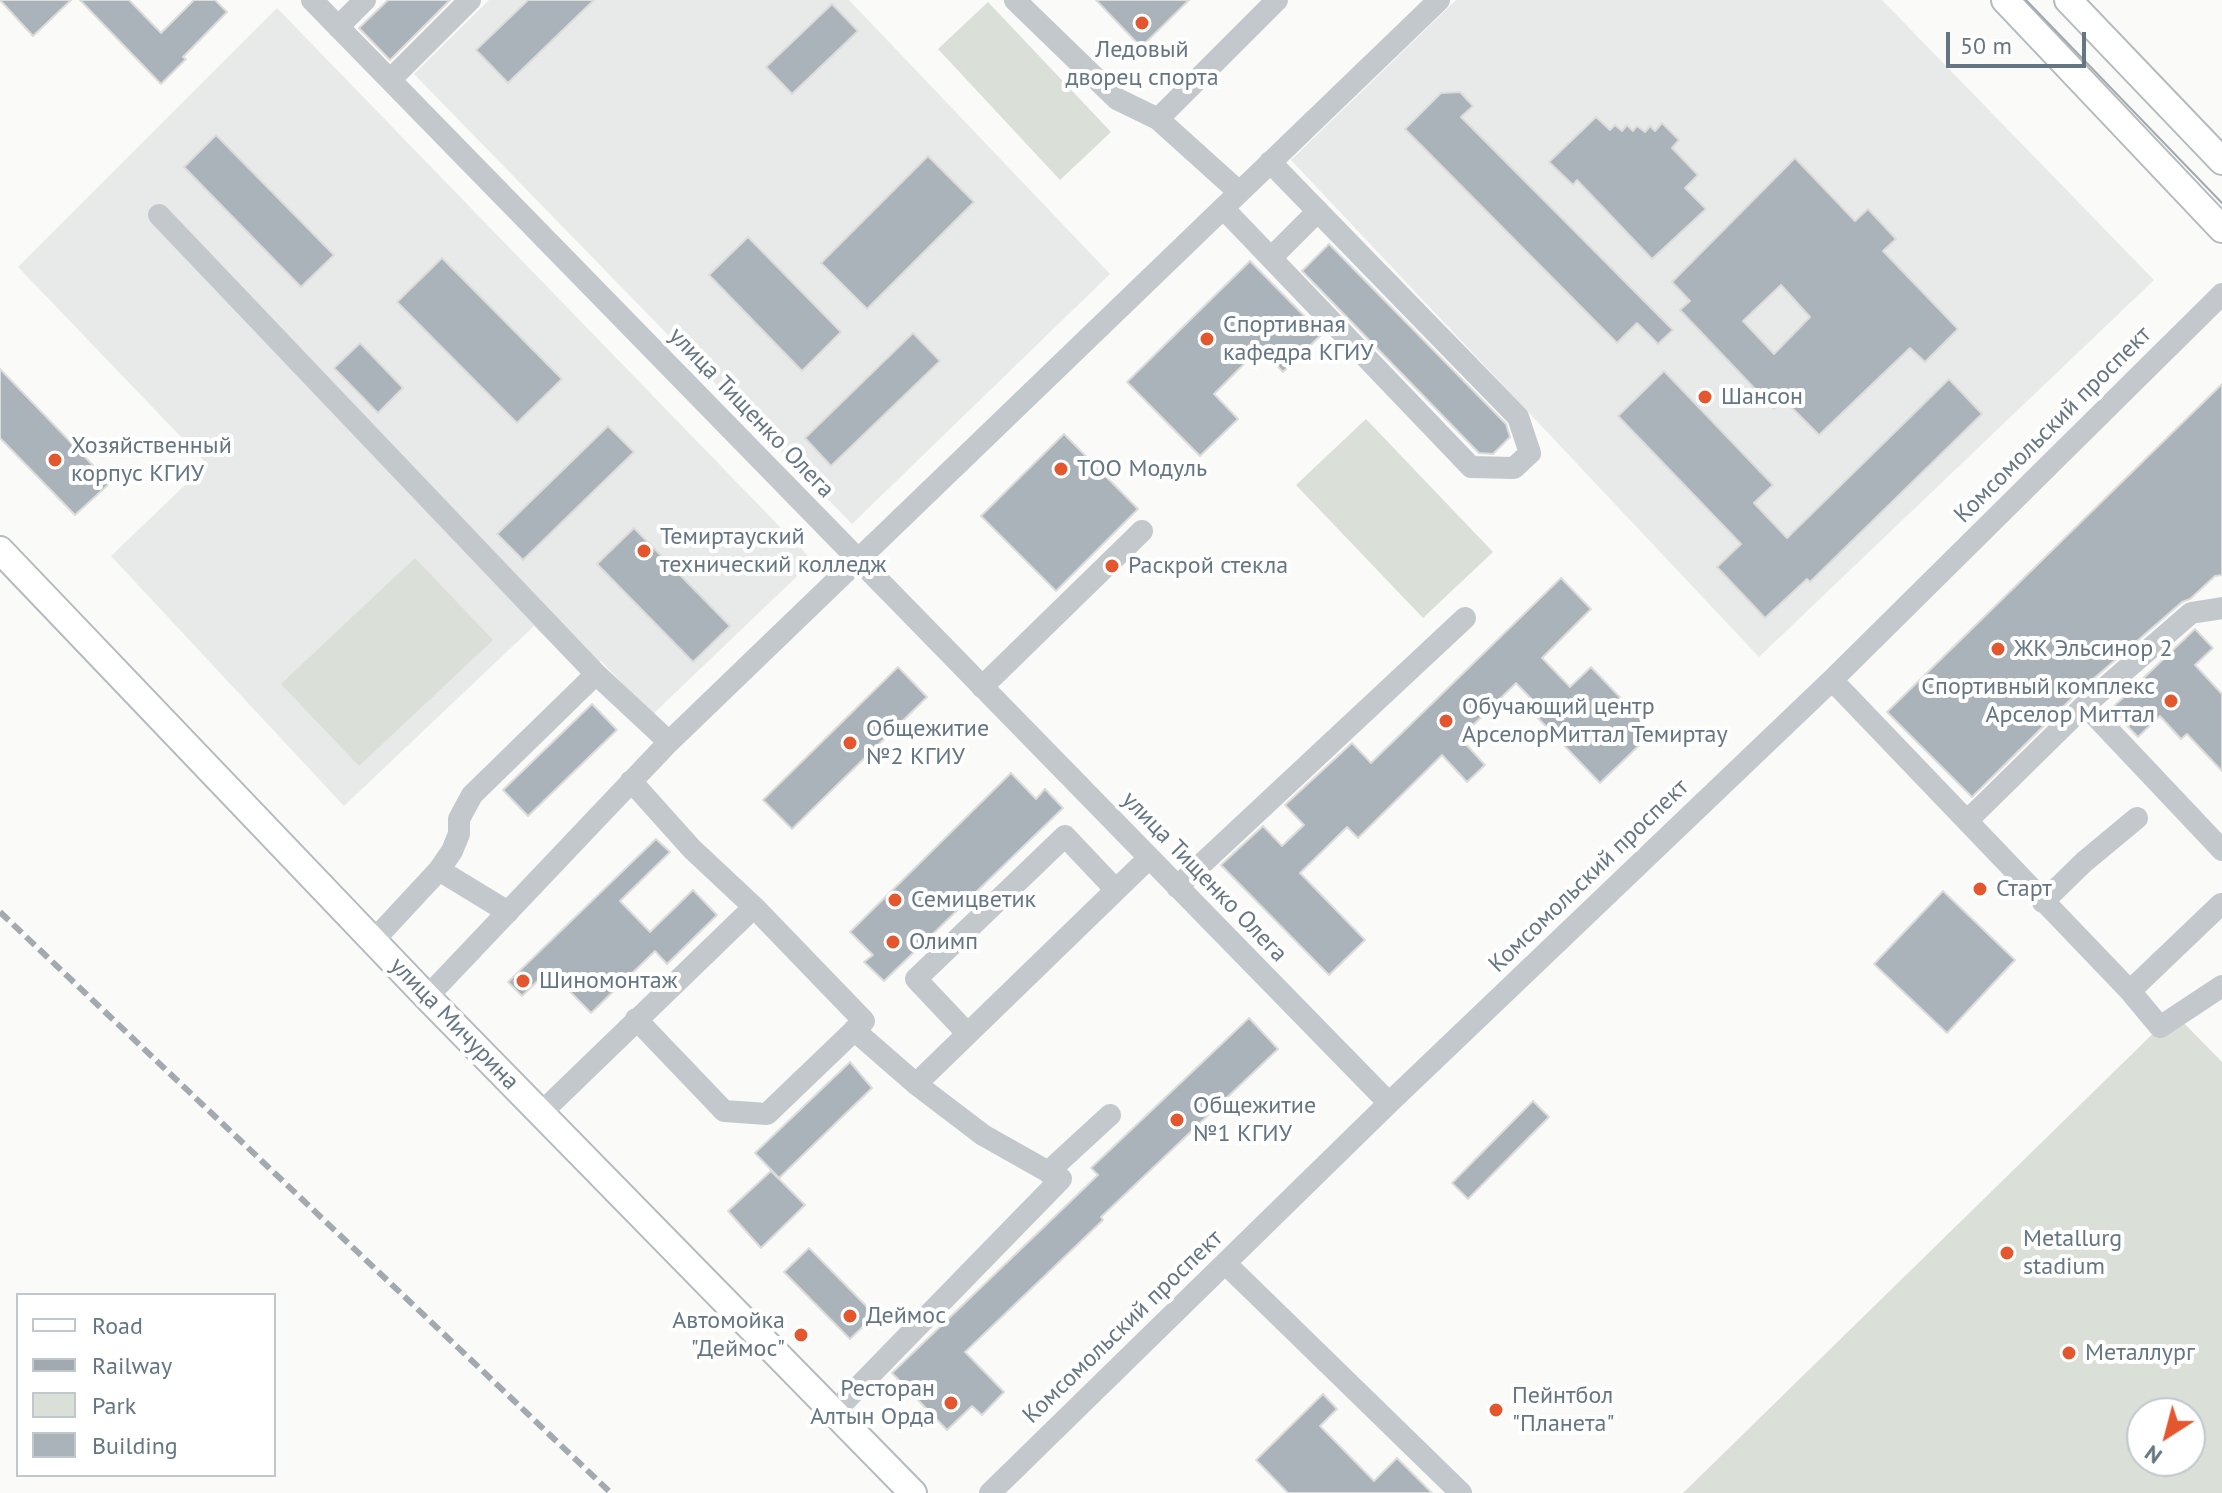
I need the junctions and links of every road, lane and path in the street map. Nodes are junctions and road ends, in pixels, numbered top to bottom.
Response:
1 (312, 0) edge
2 (365, 0) edge
3 (470, 0) edge
4 (1015, 0) edge
5 (1277, 0) edge
6 (1439, 0) edge
7 (2005, 0) edge
8 (2068, 0) edge
9 (338, 27) junction
10 (390, 80) junction
11 (1158, 119) junction
12 (2222, 161) edge
13 (1270, 162) junction
14 (1239, 192) junction
15 (1223, 208) junction
16 (1318, 211) junction
17 (159, 215) dead end
18 (2222, 229) edge
19 (1271, 258) junction
20 (2222, 294) edge
21 (1142, 531) dead end
22 (0, 550) edge
23 (857, 559) junction
24 (2222, 608) edge
25 (1465, 618) dead end
26 (596, 674) junction
27 (1832, 680) junction
28 (982, 687) junction
29 (2085, 705) junction
30 (669, 742) junction
31 (631, 781) junction
32 (2137, 818) dead end
33 (1968, 820) junction
34 (2222, 850) edge
35 (1149, 858) junction
36 (439, 870) junction
37 (1177, 887) junction
38 (1116, 890) junction
39 (2043, 902) junction
40 (2221, 904) edge
41 (754, 907) junction
42 (508, 912) junction
43 (374, 940) junction
44 (2222, 986) edge
45 (2130, 991) junction
46 (427, 997) junction
47 (636, 1019) junction
48 (854, 1030) junction
49 (967, 1033) junction
50 (916, 1084) junction
51 (1389, 1103) junction
52 (541, 1113) junction
53 (1110, 1115) dead end
54 (1048, 1172) junction
55 (1226, 1264) junction
56 (834, 1412) junction
57 (913, 1493) edge
58 (990, 1493) edge
59 (1461, 1493) edge

1 - 9 street, улица Тищенко Олега
2 - 9 street
3 - 10 street
4 - 11 street
5 - 11 street
6 - 13 street
7 - 18 main road
8 - 12 main road
9 - 10 street, улица Тищенко Олега
10 - 23 street, улица Тищенко Олега
11 - 14 street
13 - 14 street
13 - 16 street
14 - 15 street
15 - 19 street
15 - 23 street
16 - 19 street
16 - 19 street
17 - 26 street
20 - 27 street, Комсомольский проспект
21 - 28 street
22 - 43 main road, улица Мичурина
23 - 28 street, улица Тищенко Олега
23 - 30 street
24 - 29 street
25 - 37 street
26 - 30 street
26 - 36 street
27 - 33 street
27 - 51 street, Комсомольский проспект
28 - 35 street, улица Тищенко Олега
29 - 33 street
29 - 34 street
30 - 31 street
31 - 41 street
31 - 42 street
32 - 39 street
33 - 39 street
35 - 37 street, улица Тищенко Олега
35 - 38 street
36 - 42 street
36 - 43 street
37 - 51 street, улица Тищенко Олега
38 - 49 street
38 - 49 street
39 - 45 street
40 - 45 street
41 - 47 street
41 - 48 street
42 - 46 street
43 - 46 main road, улица Мичурина
44 - 45 street
46 - 52 main road, улица Мичурина
47 - 48 street
47 - 52 street
48 - 50 street
49 - 50 street
50 - 54 street
51 - 55 street, Комсомольский проспект
52 - 56 main road, улица Мичурина
53 - 54 street
54 - 56 street
55 - 58 street, Комсомольский проспект
55 - 59 street
56 - 57 main road, улица Мичурина

